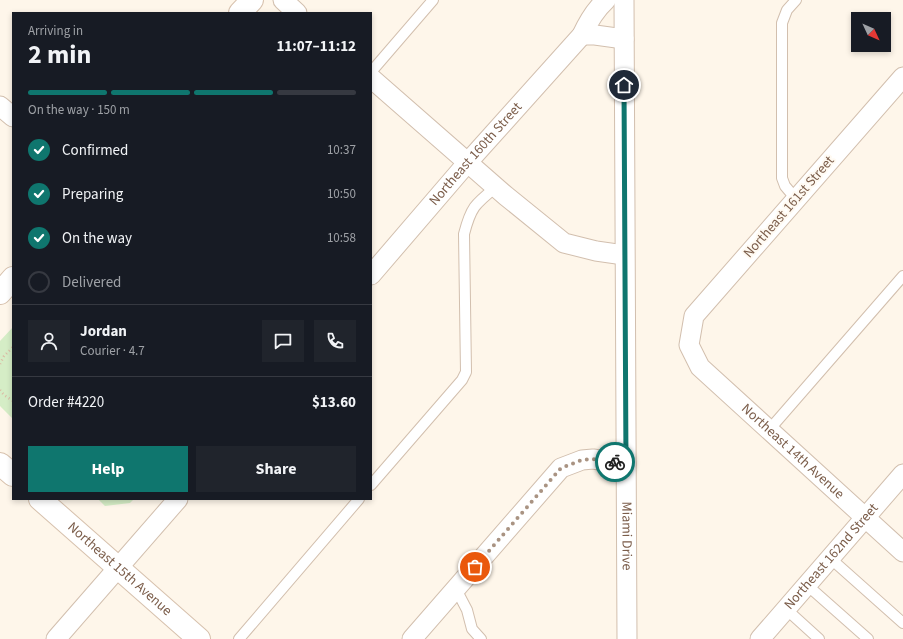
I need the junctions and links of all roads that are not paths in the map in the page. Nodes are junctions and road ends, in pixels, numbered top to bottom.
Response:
1 (252, 0) edge
2 (283, 0) edge
3 (433, 0) edge
4 (606, 0) edge
5 (624, 0) edge
6 (796, 0) edge
7 (241, 12) edge
8 (296, 12) edge
9 (582, 35) junction
10 (624, 39) junction
11 (372, 71) edge
12 (903, 77) edge
13 (372, 79) edge
14 (0, 106) edge
15 (12, 116) edge
16 (468, 162) junction
17 (496, 187) junction
18 (796, 199) junction
19 (624, 255) junction
20 (372, 274) edge
21 (903, 276) edge
22 (12, 279) edge
23 (0, 293) edge
24 (689, 345) joint
25 (769, 430) junction
26 (0, 464) edge
27 (626, 464) junction
28 (12, 474) edge
29 (903, 474) edge
30 (372, 484) edge
31 (41, 500) edge
32 (177, 500) edge
33 (358, 500) edge
34 (865, 518) junction
35 (903, 552) edge
36 (830, 558) junction
37 (118, 568) junction
38 (807, 585) junction
39 (456, 589) junction
40 (786, 609) junction
41 (903, 623) edge
42 (56, 639) edge
43 (199, 639) edge
44 (239, 639) edge
45 (412, 639) edge
46 (481, 639) edge
47 (627, 639) edge
48 (760, 639) edge
49 (819, 639) edge
50 (868, 639) edge

1 - 7 street
2 - 8 street
3 - 11 lane
4 - 9 street, Northeast 160th Street
5 - 10 street, Miami Drive
6 - 18 lane
9 - 10 street
9 - 16 street, Northeast 160th Street
10 - 19 street, Miami Drive
12 - 18 street, Northeast 161st Street
13 - 16 street
14 - 15 street
16 - 17 street
16 - 20 street, Northeast 160th Street
17 - 19 street
17 - 30 lane
18 - 24 street, Northeast 161st Street
19 - 27 street, Miami Drive
21 - 25 lane
22 - 23 street
24 - 25 street, Northeast 14th Avenue
25 - 34 street, Northeast 14th Avenue
26 - 28 street
27 - 39 street
27 - 47 street, Miami Drive
29 - 34 street, Northeast 162nd Street
31 - 37 street, Northeast 15th Avenue
32 - 37 street
33 - 44 lane
34 - 35 street, Northeast 14th Avenue
34 - 36 street, Northeast 162nd Street
36 - 38 street, Northeast 162nd Street
36 - 41 lane
37 - 42 street
37 - 43 street, Northeast 15th Avenue
38 - 40 street, Northeast 162nd Street
38 - 50 lane
39 - 45 street
39 - 46 lane
40 - 48 street, Northeast 162nd Street
40 - 49 lane

